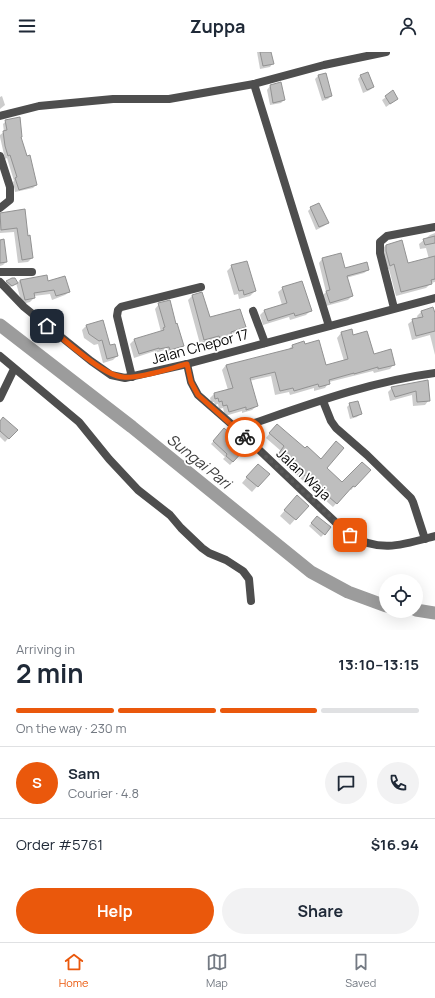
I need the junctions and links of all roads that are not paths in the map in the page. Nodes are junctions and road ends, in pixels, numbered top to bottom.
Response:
1 (386, 52) edge
2 (254, 84) junction
3 (0, 116) edge
4 (0, 156) edge
5 (0, 208) edge
6 (435, 227) edge
7 (0, 272) edge
8 (32, 272) dead end
9 (0, 282) edge
10 (200, 287) dead end
11 (435, 298) edge
12 (394, 308) junction
13 (253, 311) dead end
14 (329, 326) junction
15 (265, 343) junction
16 (0, 356) edge
17 (187, 364) junction
18 (14, 369) junction
19 (435, 373) edge
20 (132, 377) junction
21 (0, 398) edge
22 (323, 400) junction
23 (238, 429) junction
24 (435, 536) edge
25 (425, 539) junction
26 (251, 601) dead end

1 - 2 street
2 - 3 street
2 - 14 street
4 - 5 street
6 - 12 street
7 - 8 street
9 - 20 street, Jalan Chepor 17
10 - 20 street
11 - 12 street, Jalan Chepor 17
12 - 14 street, Jalan Chepor 17
13 - 15 street
14 - 15 street, Jalan Chepor 17
15 - 17 street, Jalan Chepor 17
16 - 18 street
17 - 20 street, Jalan Chepor 17
17 - 23 street, Jalan Waja
18 - 21 street
18 - 26 street
19 - 22 street
22 - 23 street
22 - 25 street
23 - 25 street, Jalan Waja
24 - 25 street, Jalan Waja

